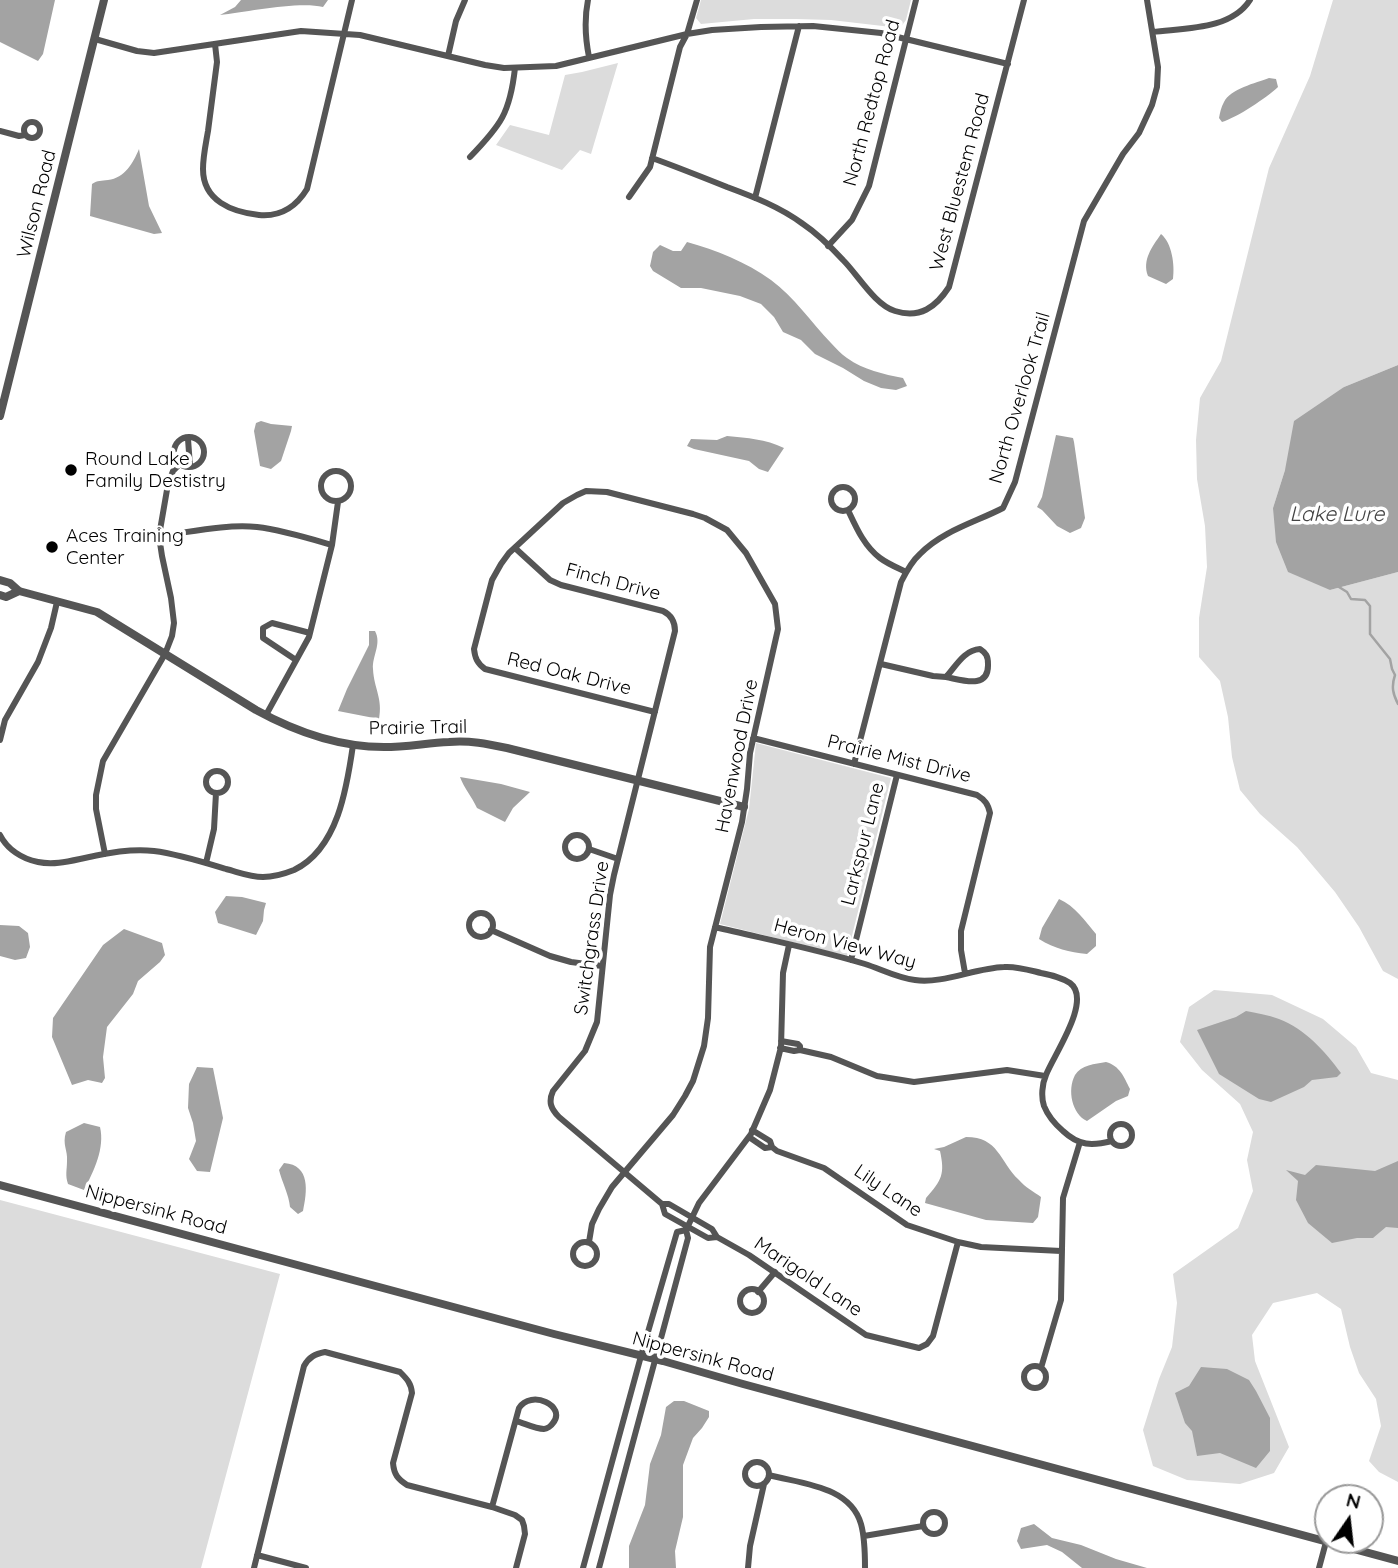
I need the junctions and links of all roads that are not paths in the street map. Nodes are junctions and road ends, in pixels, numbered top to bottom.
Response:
1 (104, 0) edge
2 (352, 0) edge
3 (465, 0) edge
4 (588, 0) edge
5 (696, 0) edge
6 (916, 0) edge
7 (1024, 0) edge
8 (1147, 0) edge
9 (1250, 0) edge
10 (799, 26) junction
11 (1153, 32) junction
12 (344, 33) junction
13 (687, 34) junction
14 (907, 38) junction
15 (95, 39) junction
16 (215, 44) junction
17 (448, 56) junction
18 (589, 57) junction
19 (1008, 64) junction
20 (515, 68) junction
21 (0, 131) edge
22 (24, 135) dead end
23 (470, 158) dead end
24 (652, 158) junction
25 (629, 197) dead end
26 (755, 198) junction
27 (828, 246) junction
28 (0, 416) edge
29 (188, 439) junction
30 (180, 464) junction
31 (190, 466) junction
32 (338, 502) junction
33 (848, 510) dead end
34 (159, 536) junction
35 (332, 545) junction
36 (515, 548) junction
37 (906, 572) junction
38 (0, 580) edge
39 (19, 591) junction
40 (0, 595) edge
41 (57, 602) junction
42 (310, 634) junction
43 (165, 654) junction
44 (296, 660) junction
45 (881, 664) junction
46 (946, 677) junction
47 (655, 712) junction
48 (266, 715) junction
49 (753, 738) junction
50 (0, 740) edge
51 (353, 745) junction
52 (854, 764) junction
53 (897, 775) junction
54 (638, 780) junction
55 (216, 793) dead end
56 (744, 807) junction
57 (0, 835) edge
58 (589, 849) dead end
59 (105, 854) junction
60 (618, 859) junction
61 (206, 863) junction
62 (715, 927) junction
63 (491, 930) dead end
64 (789, 946) junction
65 (851, 960) junction
66 (602, 966) junction
67 (965, 974) junction
68 (781, 1044) junction
69 (1045, 1076) junction
70 (751, 1134) junction
71 (1112, 1141) dead end
72 (1080, 1142) junction
73 (625, 1172) junction
74 (0, 1185) edge
75 (662, 1204) junction
76 (692, 1217) junction
77 (687, 1231) junction
78 (717, 1237) junction
79 (589, 1242) dead end
80 (958, 1242) junction
81 (1061, 1251) junction
82 (775, 1272) junction
83 (758, 1292) dead end
84 (641, 1356) junction
85 (655, 1359) junction
86 (1041, 1368) dead end
87 (516, 1421) junction
88 (769, 1475) junction
89 (764, 1484) junction
90 (492, 1507) junction
91 (923, 1526) dead end
92 (864, 1536) junction
93 (1314, 1539) edge
94 (1371, 1554) edge
95 (257, 1555) junction
96 (1398, 1561) edge
97 (254, 1568) edge
98 (306, 1568) edge
99 (516, 1568) edge
100 (583, 1568) edge
101 (599, 1568) edge
102 (748, 1568) edge
103 (865, 1568) edge

1 - 15 street, Wilson Road
2 - 12 street
3 - 17 street
4 - 18 street
5 - 13 street
6 - 14 street, North Redtop Road
7 - 19 street, West Bluestem Road
8 - 11 street, North Overlook Trail
9 - 11 street
10 - 13 street
10 - 14 street
10 - 26 street
11 - 37 street, North Overlook Trail
12 - 16 street
12 - 16 street
12 - 17 street
13 - 18 street
13 - 24 street
14 - 19 street
14 - 27 street, North Redtop Road
15 - 16 street
15 - 28 street, Wilson Road
17 - 20 street
18 - 20 street
19 - 27 street, West Bluestem Road
20 - 23 street
21 - 22 street
24 - 25 street
24 - 26 street, West Bluestem Road
26 - 27 street, West Bluestem Road
29 - 30 street
29 - 31 street
29 - 31 street
30 - 31 street
30 - 34 street
32 - 32 street
32 - 35 street
33 - 37 street
34 - 35 street
34 - 43 street
35 - 42 street
36 - 47 street, Finch Drive
36 - 47 street, Red Oak Drive
36 - 49 street, Havenwood Drive
37 - 45 street, North Overlook Trail
38 - 39 street, Prairie Trail
39 - 40 street
39 - 41 street, Prairie Trail
41 - 43 street, Prairie Trail
41 - 50 street
42 - 44 street
42 - 44 street
43 - 48 street, Prairie Trail
43 - 59 street
44 - 48 street
45 - 46 street
45 - 52 street, North Overlook Trail
46 - 46 street
47 - 54 street, Finch Drive
48 - 51 street, Prairie Trail
49 - 52 street, Prairie Mist Drive
49 - 56 street, Havenwood Drive
51 - 54 street, Prairie Trail
51 - 61 street
52 - 53 street, Prairie Mist Drive
53 - 65 street, Larkspur Lane
53 - 67 street, Prairie Mist Drive
54 - 56 street, Prairie Trail
54 - 60 street, Switchgrass Drive
55 - 61 street
56 - 62 street, Havenwood Drive
57 - 59 street
58 - 60 street
59 - 61 street
60 - 66 street, Switchgrass Drive
62 - 64 street, Heron View Way
62 - 73 street, Havenwood Drive
63 - 66 street
64 - 65 street, Heron View Way
64 - 68 street
65 - 67 street, Heron View Way
66 - 73 street, Switchgrass Drive
67 - 69 street, Heron View Way
68 - 69 street
68 - 70 street
69 - 72 street
70 - 76 street
70 - 80 street, Lily Lane
71 - 72 street
72 - 81 street
73 - 75 street, Switchgrass Drive
73 - 79 street, Havenwood Drive
74 - 84 street, Nippersink Road
75 - 76 street
75 - 77 street, Marigold Lane
76 - 77 street
76 - 78 street
77 - 78 street, Marigold Lane
77 - 84 street
77 - 85 street
78 - 82 street, Marigold Lane
80 - 81 street, Lily Lane
80 - 82 street, Marigold Lane
81 - 86 street
82 - 83 street
84 - 85 street, Nippersink Road
84 - 100 street
85 - 93 street, Nippersink Road
85 - 101 street
87 - 87 street
87 - 90 street
88 - 89 street
88 - 89 street
88 - 92 street
89 - 102 street
90 - 95 street
90 - 99 street
91 - 92 street
92 - 103 street
94 - 96 street, Nippersink Road
95 - 97 street
95 - 98 street

